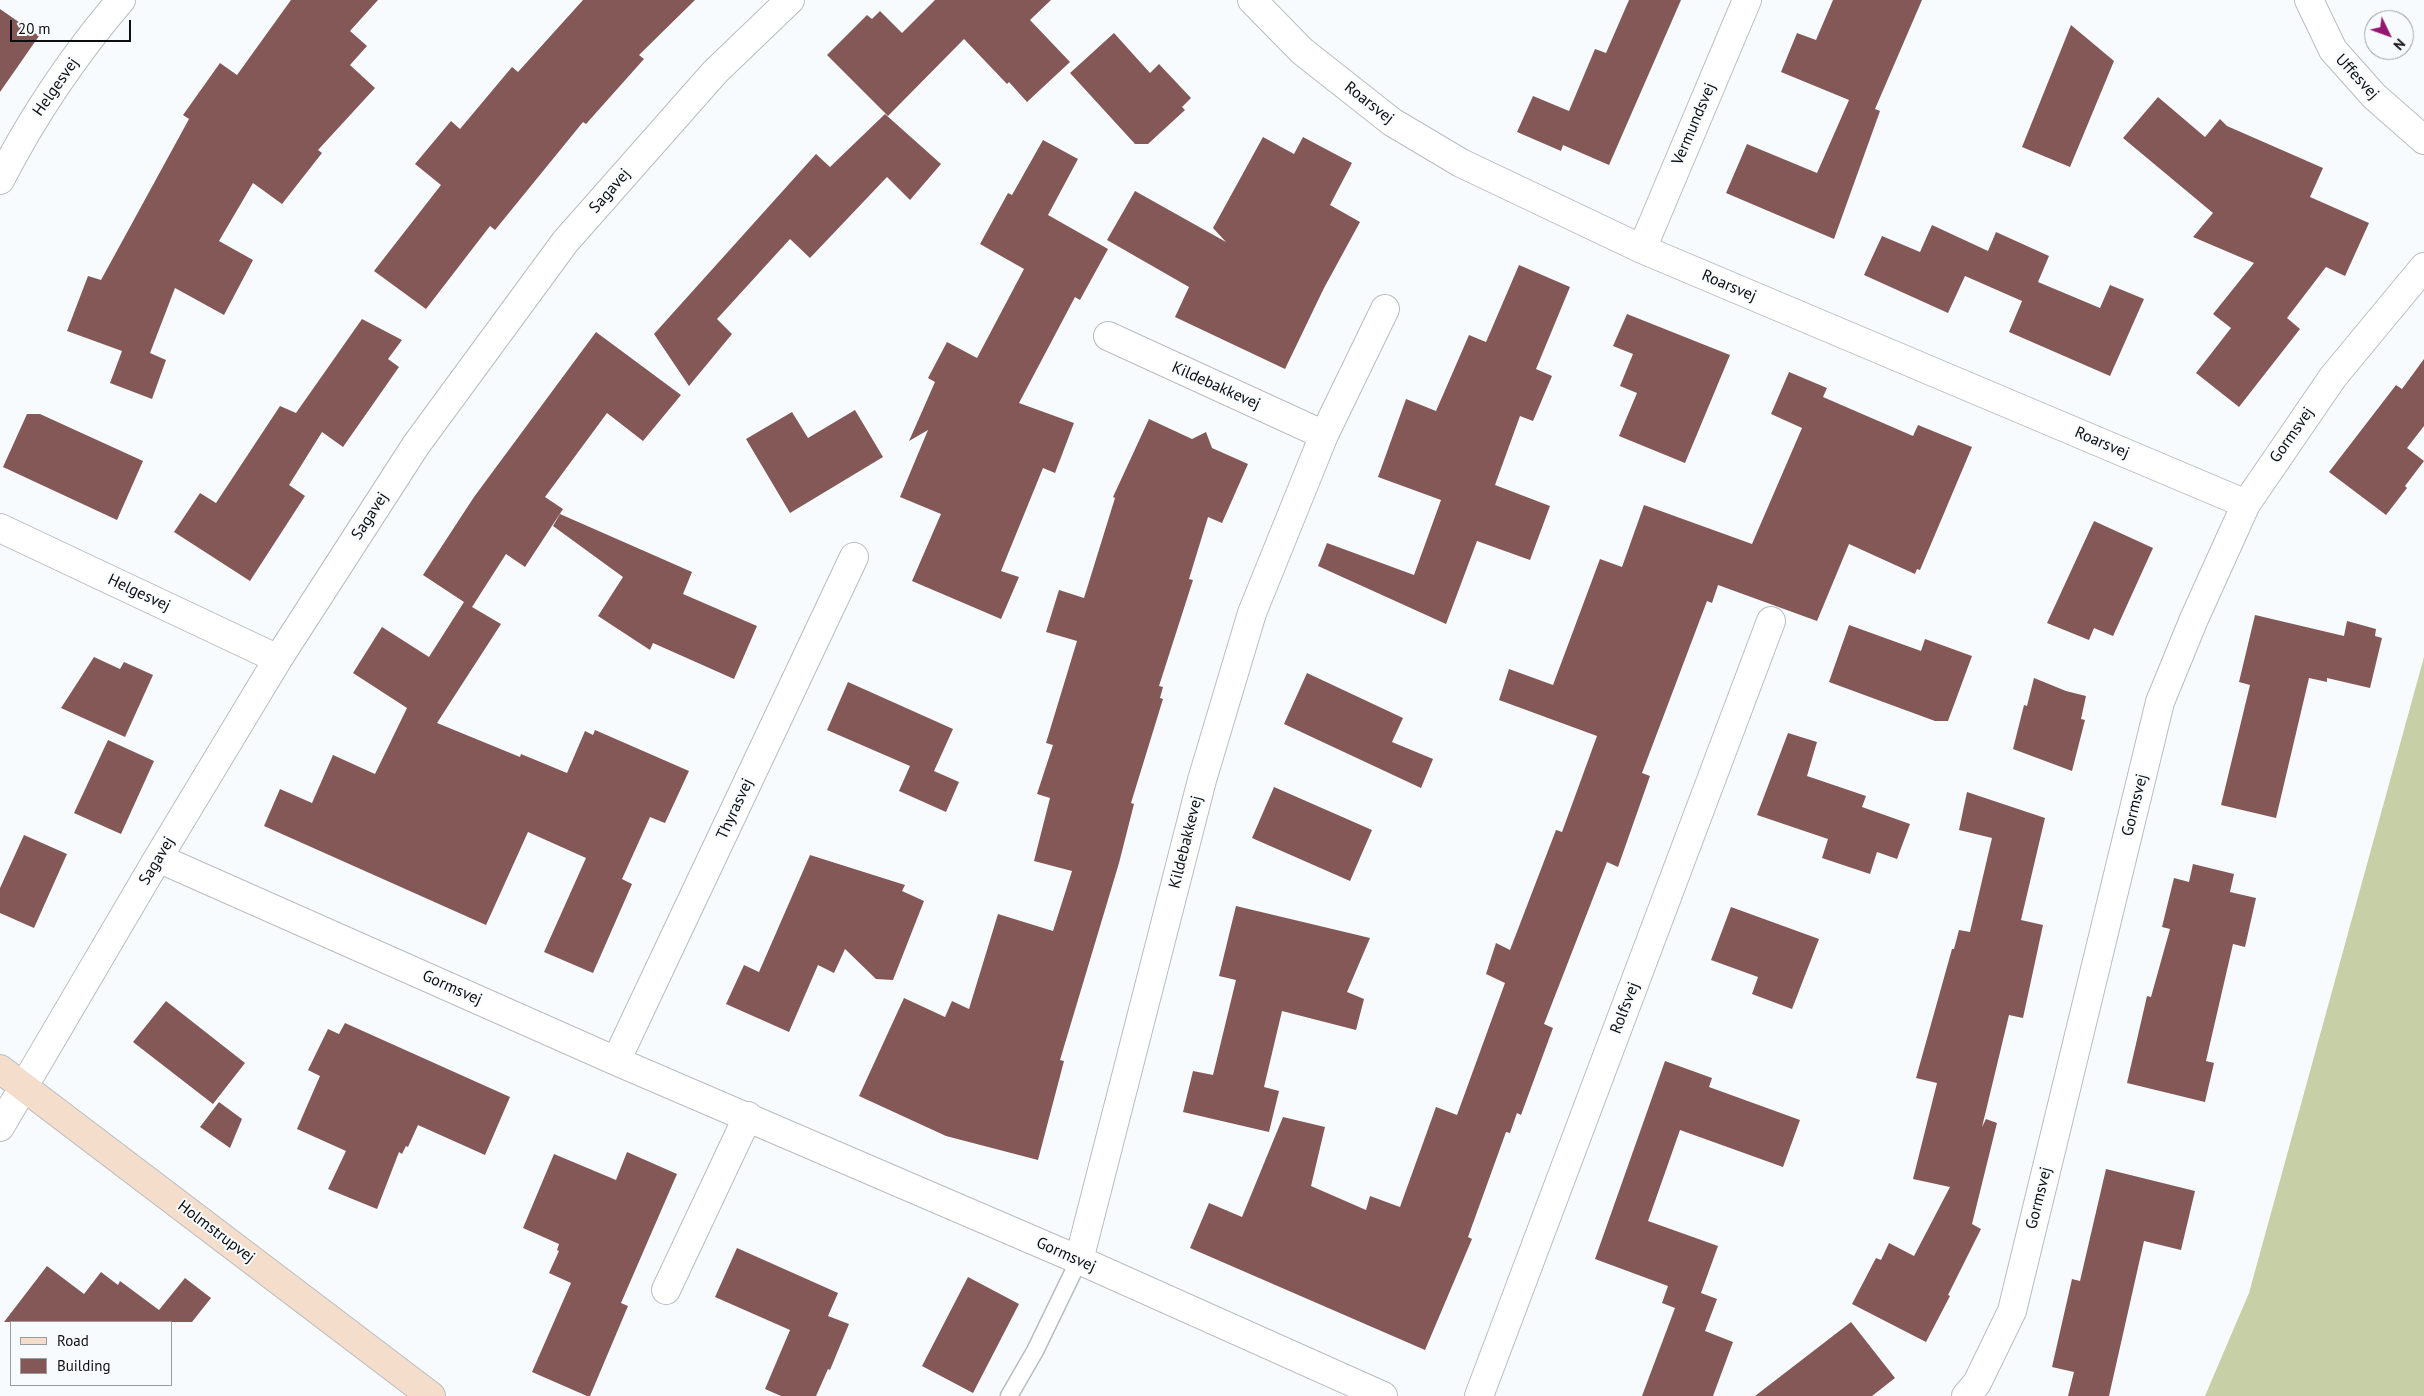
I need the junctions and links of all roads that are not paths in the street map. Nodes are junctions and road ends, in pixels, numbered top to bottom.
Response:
1 (121, 0) edge
2 (790, 0) edge
3 (1252, 0) edge
4 (1747, 0) edge
5 (2309, 0) edge
6 (2424, 140) edge
7 (0, 180) edge
8 (1642, 249) junction
9 (2424, 267) edge
10 (1385, 309) dead end
11 (1108, 336) dead end
12 (1324, 435) junction
13 (2246, 504) junction
14 (0, 528) edge
15 (854, 557) dead end
16 (1771, 621) dead end
17 (278, 659) junction
18 (158, 858) junction
19 (616, 1061) junction
20 (0, 1069) edge
21 (25, 1087) junction
22 (748, 1116) junction
23 (0, 1127) edge
24 (1079, 1260) junction
25 (666, 1290) dead end
26 (431, 1396) edge
27 (1009, 1396) edge
28 (1383, 1396) edge
29 (1479, 1396) edge
30 (1966, 1396) edge

1 - 7 street, Helgesvej
2 - 17 street, Sagavej
3 - 8 street, Roarsvej
4 - 8 street, Vermundsvej
5 - 6 street, Uffesvej
8 - 13 street, Roarsvej
9 - 13 street, Gormsvej
10 - 12 street, Kildebakkevej
11 - 12 street, Kildebakkevej
12 - 24 street, Kildebakkevej
13 - 30 street, Gormsvej
14 - 17 street, Helgesvej
15 - 19 street, Thyrasvej
16 - 29 street, Rolfsvej
17 - 18 street, Sagavej
18 - 19 street, Gormsvej
18 - 21 street, Sagavej
19 - 22 street, Gormsvej
20 - 21 street, Holmstrupvej
21 - 23 street, Sagavej
21 - 26 street, Holmstrupvej
22 - 24 street, Gormsvej
22 - 25 street
24 - 27 lane
24 - 28 street, Gormsvej

